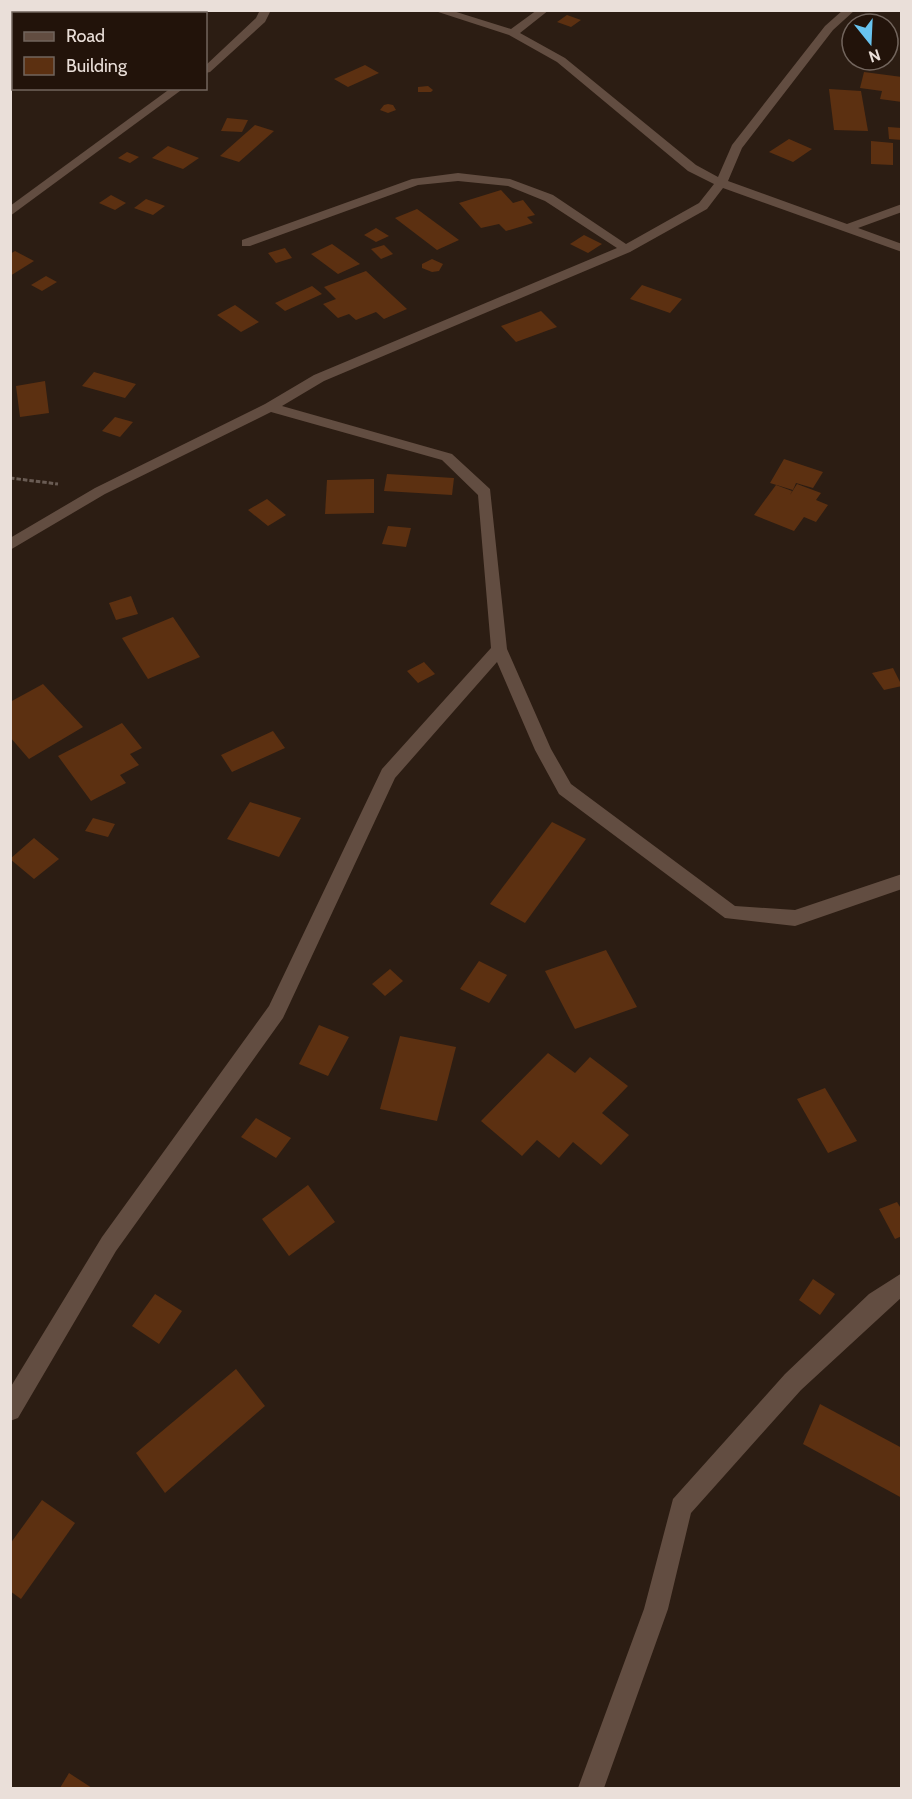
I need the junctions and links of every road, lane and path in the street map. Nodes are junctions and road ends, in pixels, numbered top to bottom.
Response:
1 (266, 10) edge
2 (437, 10) edge
3 (544, 10) edge
4 (850, 10) edge
5 (513, 33) junction
6 (207, 69) edge
7 (176, 90) edge
8 (721, 183) junction
9 (902, 208) edge
10 (10, 212) edge
11 (847, 228) junction
12 (246, 243) dead end
13 (902, 248) edge
14 (626, 249) junction
15 (270, 407) junction
16 (10, 545) edge
17 (499, 649) junction
18 (902, 881) edge
19 (902, 1283) edge
20 (10, 1410) edge
21 (591, 1788) edge

1 - 6 street
2 - 5 street
3 - 5 street
4 - 8 street
5 - 8 street
7 - 10 street
8 - 11 street
8 - 14 street
9 - 11 street
11 - 13 street
12 - 14 street
14 - 15 street
15 - 16 street
15 - 17 street
17 - 18 street
17 - 20 street
19 - 21 street

